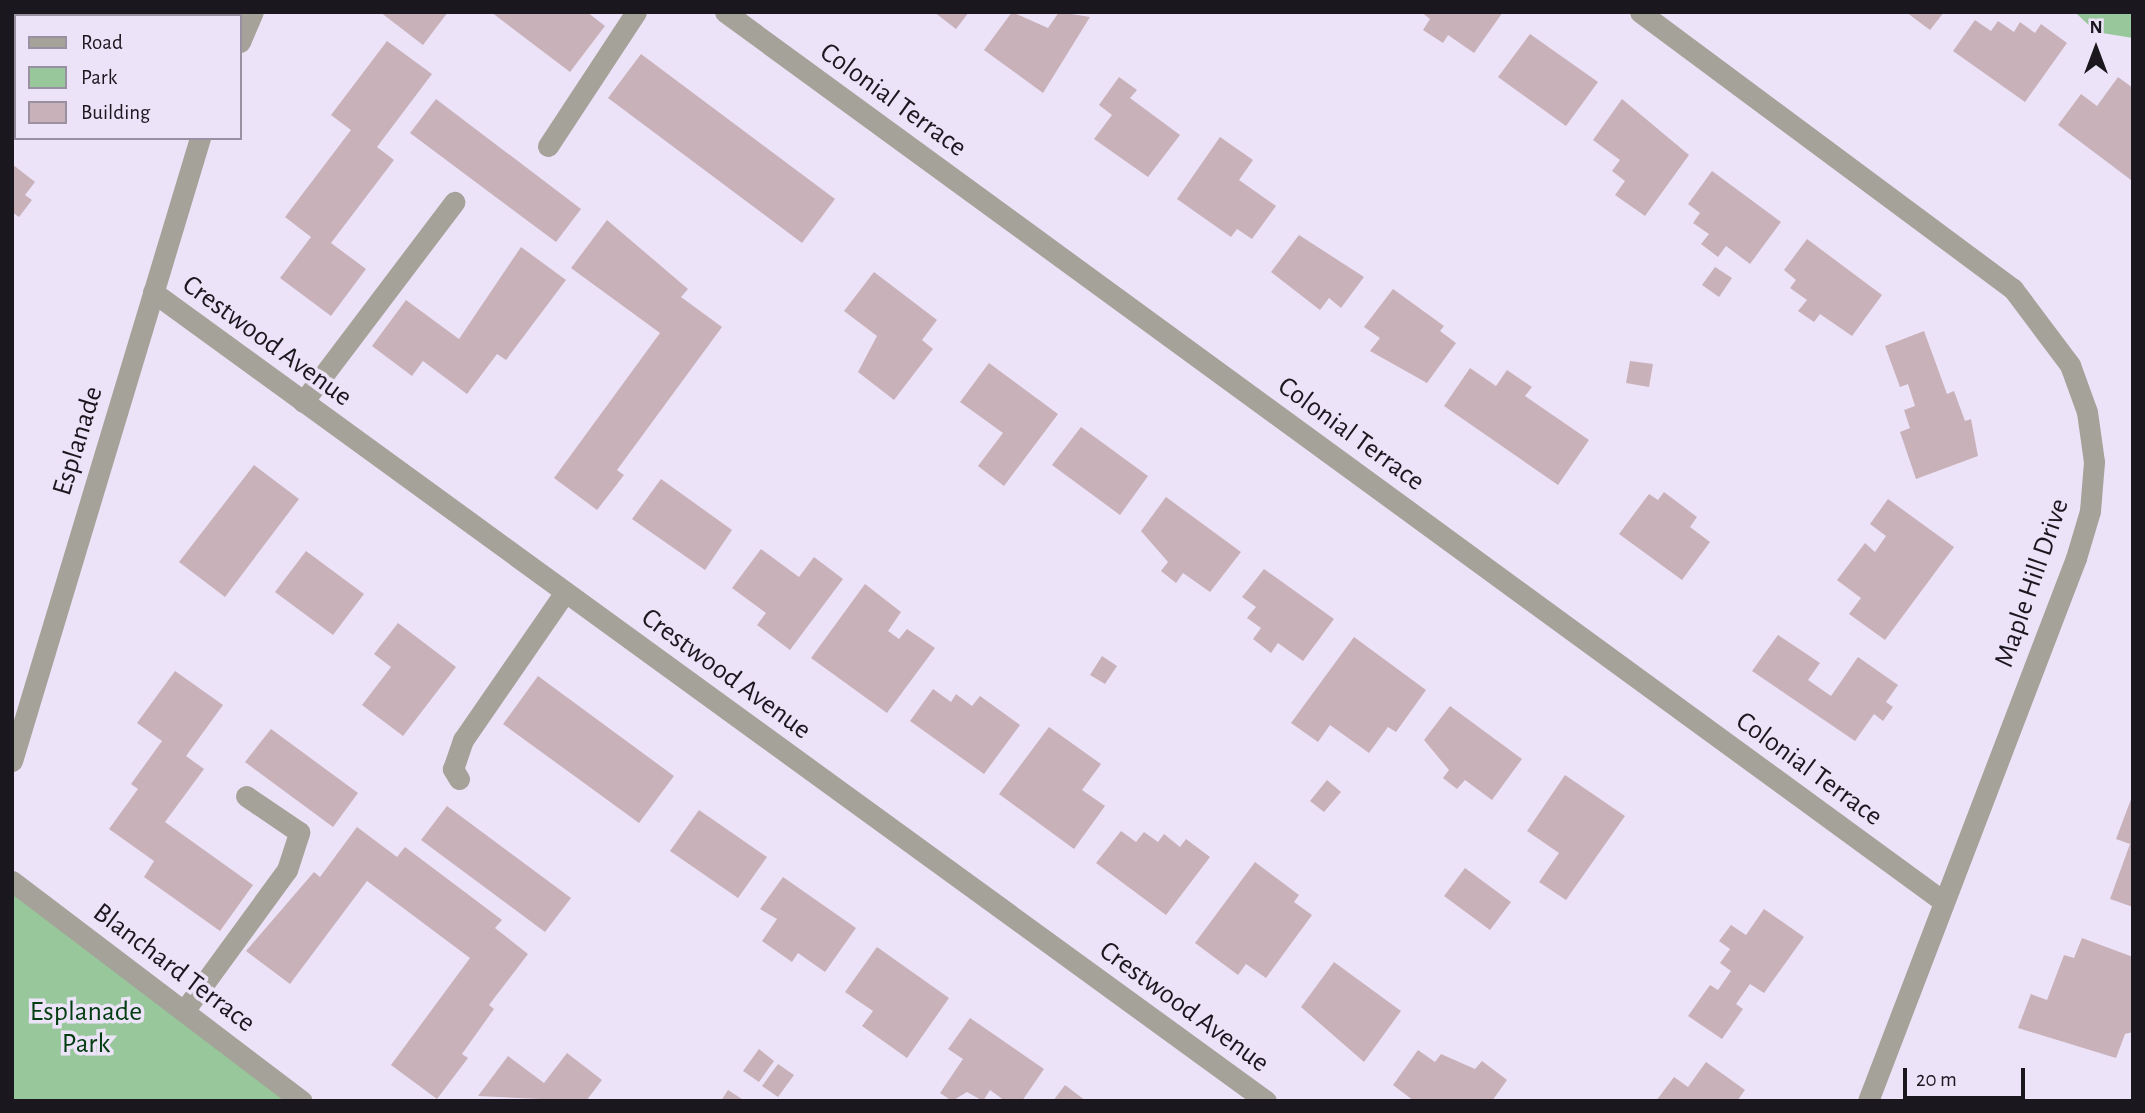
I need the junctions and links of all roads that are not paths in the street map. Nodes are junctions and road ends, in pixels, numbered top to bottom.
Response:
1 (253, 12) edge
2 (636, 12) edge
3 (725, 12) edge
4 (1640, 12) edge
5 (242, 37) edge
6 (199, 140) edge
7 (548, 146) dead end
8 (454, 202) dead end
9 (153, 292) junction
10 (303, 402) junction
11 (565, 592) junction
12 (20, 691) edge
13 (12, 761) edge
14 (459, 779) dead end
15 (246, 796) dead end
16 (12, 881) edge
17 (1944, 902) junction
18 (184, 1012) junction
19 (1870, 1100) edge
20 (302, 1101) edge
21 (1266, 1101) edge

1 - 5 street
2 - 7 street
3 - 17 street, Colonial Terrace
4 - 17 street, Maple Hill Drive
6 - 9 street, Esplanade
8 - 10 street
9 - 10 street, Crestwood Avenue
9 - 12 street, Esplanade
10 - 11 street, Crestwood Avenue
11 - 14 street
11 - 21 street, Crestwood Avenue
12 - 13 street, Esplanade
15 - 18 street
16 - 18 street, Blanchard Terrace
17 - 19 street, Maple Hill Drive
18 - 20 street, Blanchard Terrace

